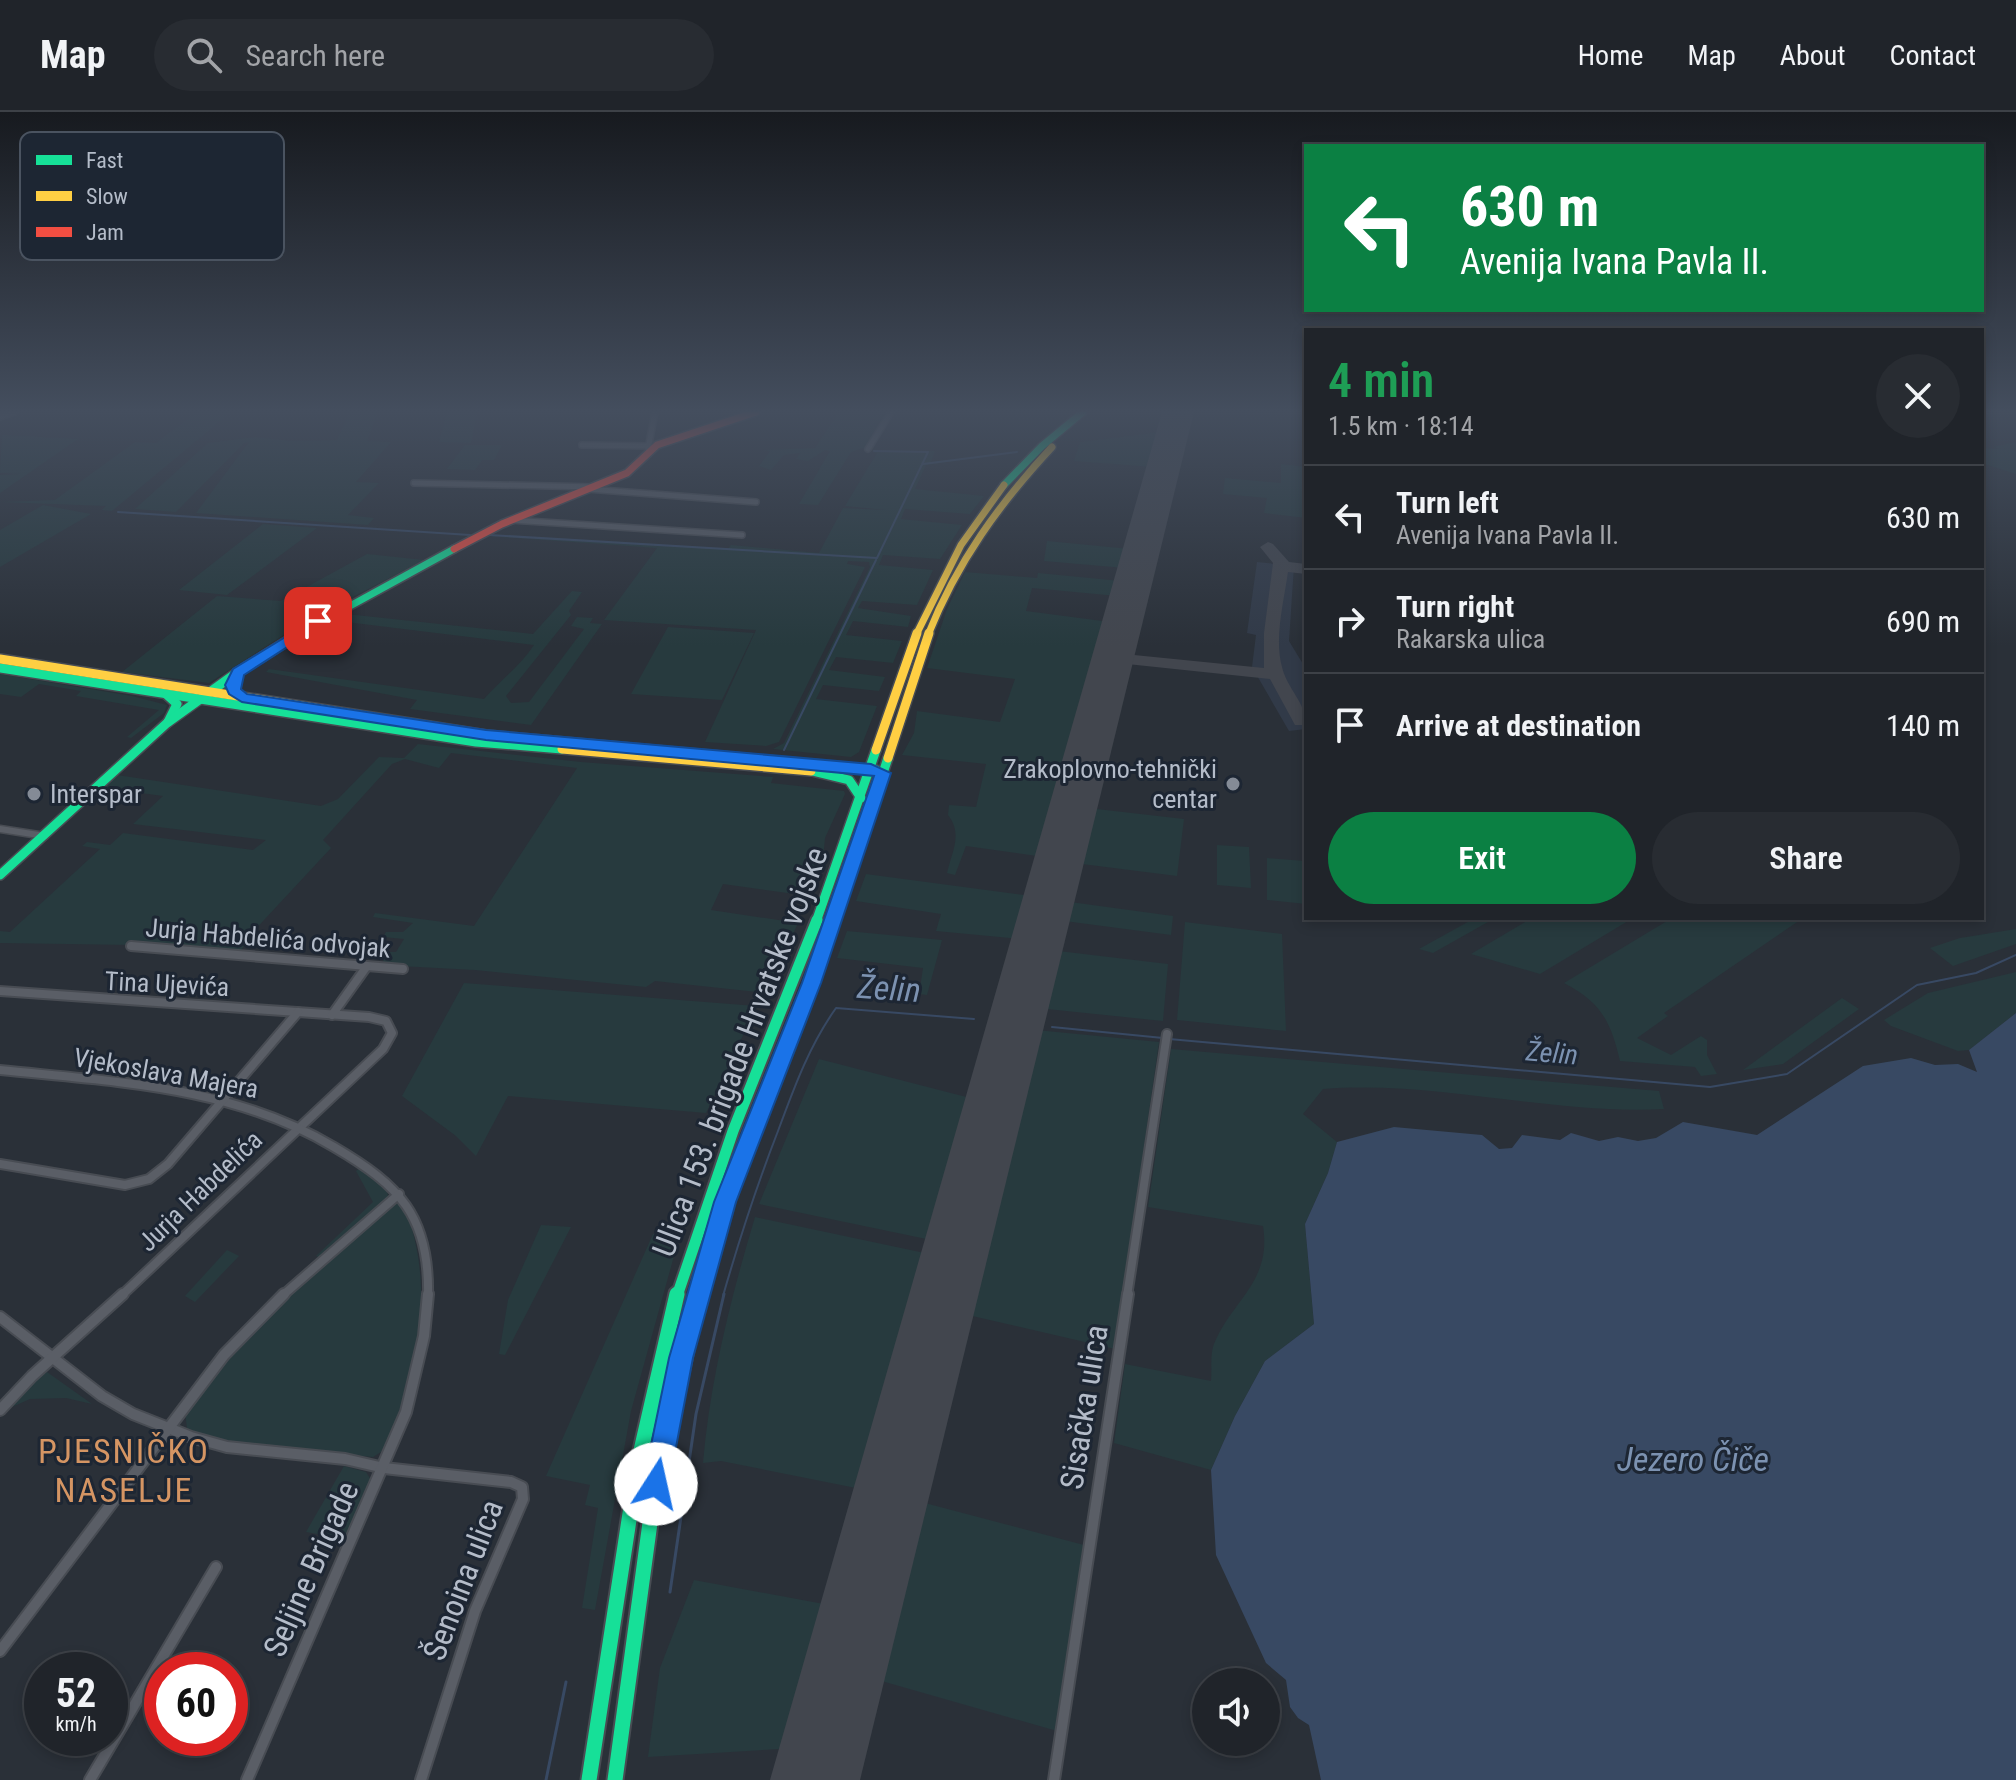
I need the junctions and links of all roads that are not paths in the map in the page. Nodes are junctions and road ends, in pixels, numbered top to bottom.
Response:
1 (586, 490) edge
2 (596, 490) edge
3 (1000, 490) edge
4 (1012, 490) edge
5 (756, 502) dead end
6 (511, 520) junction
7 (742, 535) dead end
8 (0, 659) edge
9 (0, 668) edge
10 (238, 672) junction
11 (163, 693) junction
12 (204, 696) junction
13 (242, 698) junction
14 (168, 722) junction
15 (880, 739) junction
16 (835, 766) junction
17 (812, 771) junction
18 (870, 772) junction
19 (883, 773) junction
20 (861, 798) junction
21 (0, 829) edge
22 (45, 836) junction
23 (0, 875) edge
24 (131, 946) dead end
25 (367, 966) junction
26 (403, 969) dead end
27 (0, 991) edge
28 (298, 1012) junction
29 (332, 1015) junction
30 (1166, 1038) dead end
31 (0, 1070) edge
32 (222, 1101) junction
33 (299, 1127) junction
34 (0, 1164) edge
35 (399, 1194) junction
36 (0, 1317) edge
37 (52, 1357) junction
38 (0, 1410) edge
39 (167, 1427) junction
40 (384, 1468) junction
41 (216, 1567) dead end
42 (0, 1651) edge
43 (90, 1780) edge
44 (247, 1780) edge
45 (421, 1780) edge
46 (589, 1780) edge
47 (615, 1780) edge
48 (1054, 1780) edge

1 - 6 main road
2 - 5 street
3 - 15 main road, Ulica 153. brigade Hrvatske vojske
4 - 19 main road, Ulica 153. brigade Hrvatske vojske
6 - 7 street
6 - 10 main road
8 - 12 main road
9 - 11 main road
10 - 12 main road
10 - 13 main road
11 - 12 main road
11 - 14 main road
12 - 13 main road
12 - 14 main road
12 - 17 main road
13 - 16 main road
14 - 22 main road
15 - 16 main road
15 - 18 main road, Ulica 153. brigade Hrvatske vojske
16 - 18 main road
17 - 18 main road
17 - 20 main road
18 - 19 main road
18 - 20 main road, Ulica 153. brigade Hrvatske vojske
19 - 47 main road, Ulica 153. brigade Hrvatske vojske
20 - 46 main road, Ulica 153. brigade Hrvatske vojske
21 - 22 street
22 - 23 main road
24 - 25 street, Jurja Habdelića odvojak
25 - 26 street, Jurja Habdelića odvojak
25 - 29 street
27 - 28 street, Tina Ujevića
28 - 29 street, Tina Ujevića
28 - 32 street
29 - 33 street, Jurja Habdelića
30 - 48 street, Sisačka ulica
31 - 32 street, Vjekoslava Majera
32 - 33 street, Vjekoslava Majera
32 - 34 street
33 - 35 street, Vjekoslava Majera
33 - 37 street, Jurja Habdelića
35 - 39 street
35 - 40 street, Vjekoslava Majera
36 - 37 street
37 - 38 street, Jurja Habdelića
37 - 39 street
39 - 40 street
39 - 42 street
40 - 44 street, Seljine Brigade
40 - 45 street, Šenoina ulica
41 - 43 street

